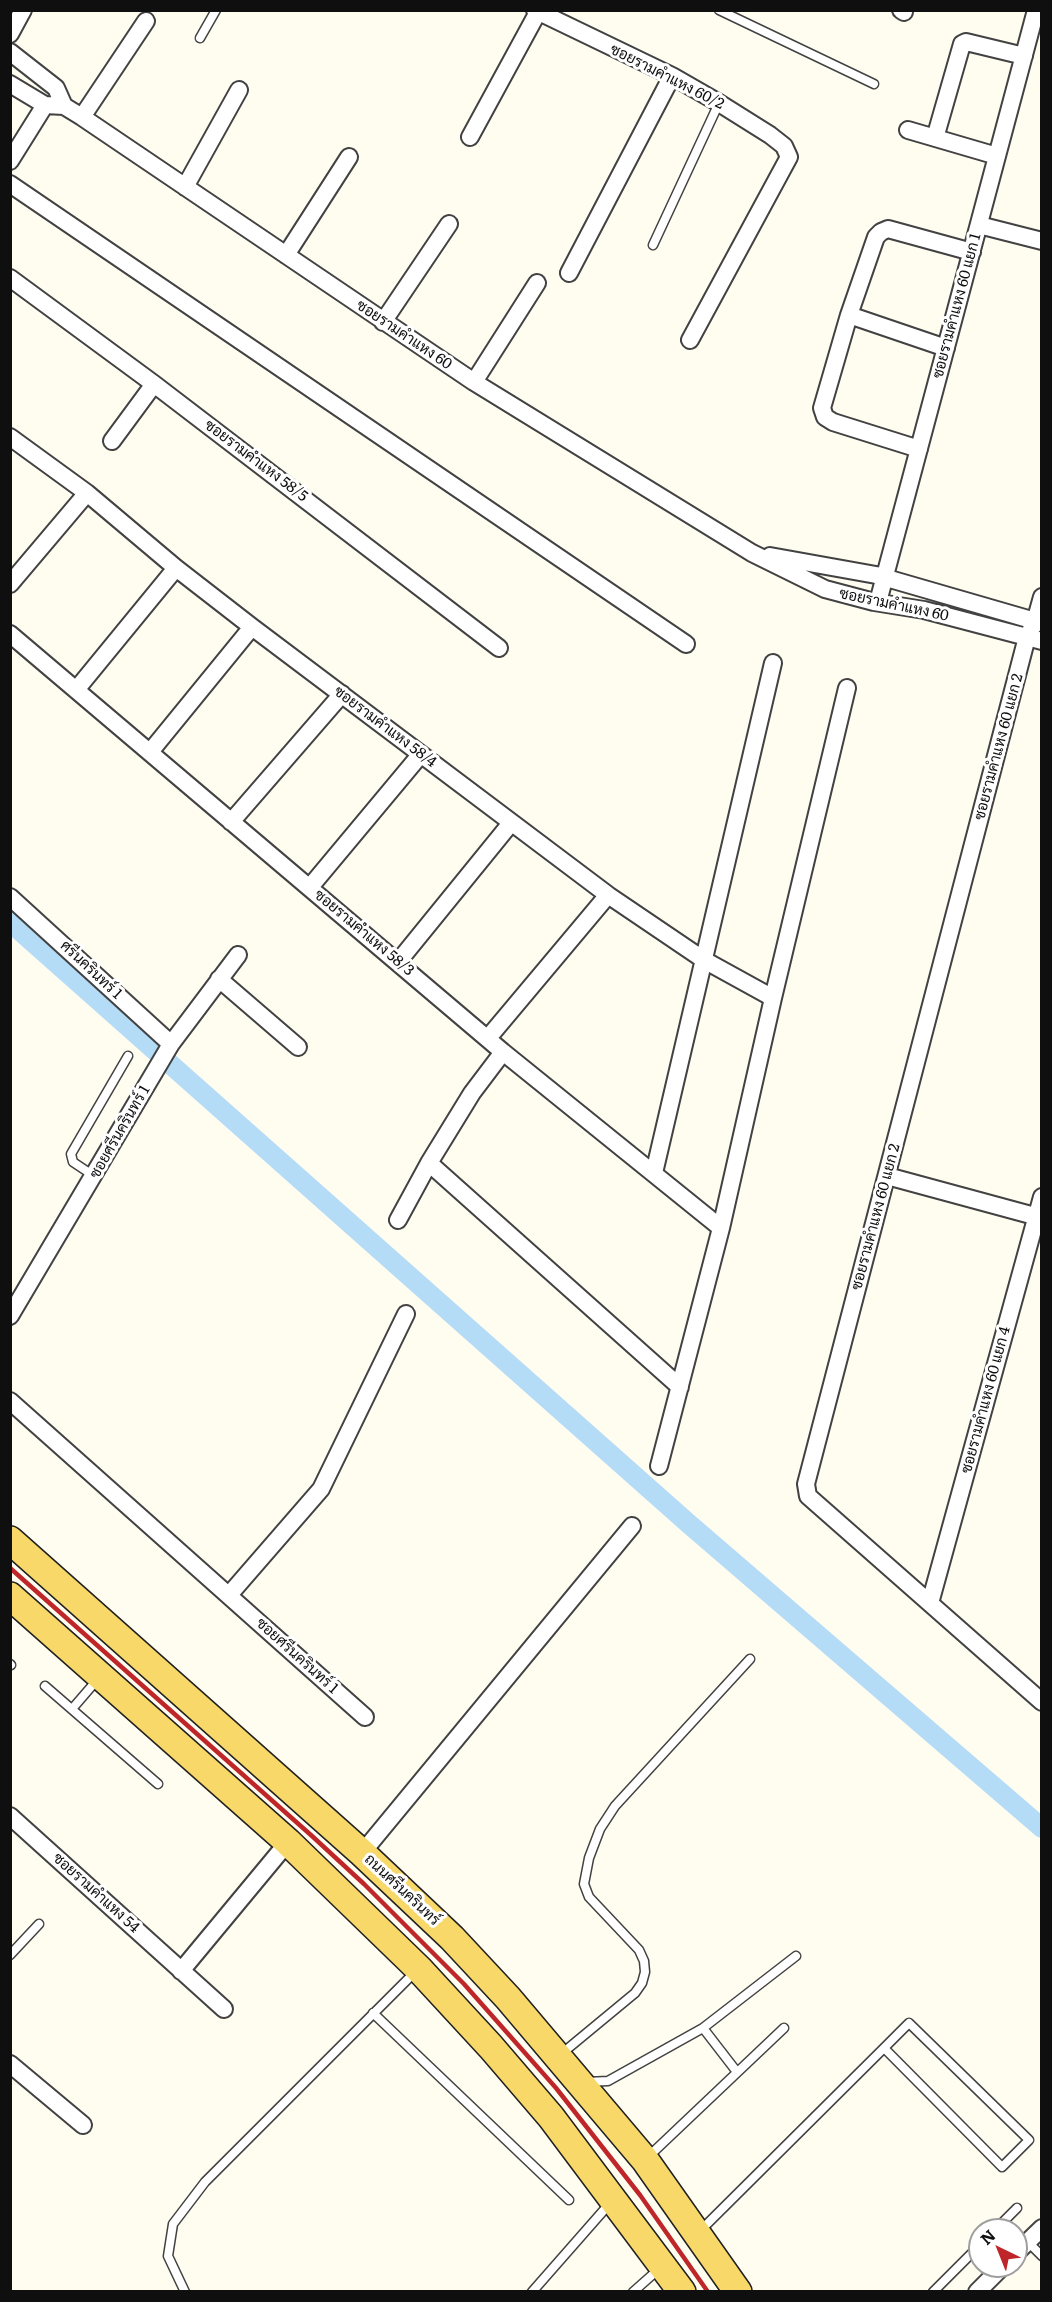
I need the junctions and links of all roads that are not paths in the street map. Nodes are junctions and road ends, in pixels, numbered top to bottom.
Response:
1 (23, 10) edge
2 (216, 10) edge
3 (719, 10) edge
4 (1036, 10) edge
5 (536, 11) edge
6 (146, 21) dead end
7 (10, 34) edge
8 (201, 38) dead end
9 (10, 52) edge
10 (1024, 56) junction
11 (672, 76) junction
12 (10, 84) edge
13 (874, 84) dead end
14 (239, 90) dead end
15 (719, 103) junction
16 (45, 105) junction
17 (64, 106) junction
18 (82, 117) junction
19 (908, 130) dead end
20 (470, 137) dead end
21 (935, 138) junction
22 (997, 156) junction
23 (349, 157) dead end
24 (10, 161) edge
25 (10, 184) edge
26 (184, 187) junction
27 (449, 224) dead end
28 (979, 225) junction
29 (1041, 241) edge
30 (653, 245) dead end
31 (972, 252) junction
32 (286, 255) junction
33 (569, 273) dead end
34 (10, 278) edge
35 (537, 283) dead end
36 (849, 315) junction
37 (383, 322) junction
38 (690, 340) dead end
39 (946, 348) junction
40 (474, 382) junction
41 (154, 384) junction
42 (10, 437) edge
43 (112, 441) dead end
44 (919, 449) junction
45 (87, 493) junction
46 (752, 553) junction
47 (176, 568) junction
48 (885, 578) junction
49 (10, 584) edge
50 (1041, 597) edge
51 (878, 603) junction
52 (1038, 623) edge
53 (252, 627) junction
54 (10, 634) edge
55 (1034, 639) edge
56 (686, 644) dead end
57 (500, 648) dead end
58 (773, 663) dead end
59 (847, 688) dead end
60 (76, 690) junction
61 (342, 694) junction
62 (150, 752) junction
63 (421, 754) junction
64 (231, 822) junction
65 (511, 823) junction
66 (310, 888) junction
67 (608, 895) junction
68 (10, 897) edge
69 (238, 955) dead end
70 (704, 960) junction
71 (398, 962) junction
72 (219, 979) junction
73 (773, 998) junction
74 (488, 1038) junction
75 (298, 1047) dead end
76 (168, 1048) junction
77 (503, 1052) junction
78 (128, 1056) dead end
79 (429, 1163) junction
80 (654, 1173) junction
81 (94, 1176) junction
82 (887, 1176) junction
83 (1041, 1197) edge
84 (1039, 1217) edge
85 (398, 1220) dead end
86 (721, 1228) junction
87 (14, 1303) edge
88 (406, 1314) dead end
89 (680, 1387) junction
90 (10, 1401) edge
91 (659, 1466) dead end
92 (632, 1526) dead end
93 (10, 1540) edge
94 (229, 1595) junction
95 (12, 1601) edge
96 (930, 1603) junction
97 (750, 1659) dead end
98 (100, 1676) junction
99 (45, 1686) dead end
100 (1041, 1702) edge
101 (72, 1709) junction
102 (365, 1717) dead end
103 (158, 1784) dead end
104 (10, 1816) edge
105 (288, 1842) junction
106 (362, 1853) junction
107 (39, 1924) dead end
108 (452, 1938) junction
109 (10, 1955) edge
110 (796, 1956) dead end
111 (419, 1969) junction
112 (181, 1971) junction
113 (224, 2009) dead end
114 (373, 2013) junction
115 (703, 2028) junction
116 (784, 2028) dead end
117 (884, 2048) junction
118 (558, 2057) junction
119 (11, 2064) edge
120 (737, 2072) junction
121 (580, 2083) junction
122 (83, 2125) dead end
123 (645, 2160) junction
124 (614, 2199) junction
125 (570, 2200) dead end
126 (1017, 2208) dead end
127 (1007, 2218) edge
128 (1041, 2228) edge
129 (697, 2233) junction
130 (1028, 2241) edge
131 (968, 2257) edge
132 (663, 2265) junction
133 (991, 2278) edge
134 (185, 2292) edge
135 (532, 2292) edge
136 (633, 2292) edge
137 (682, 2292) edge
138 (738, 2292) edge
139 (933, 2292) edge
140 (977, 2292) edge

1 - 7 street
2 - 8 lane
3 - 13 lane
4 - 10 street, ซอยรามคำแหง 60 แยก 1
5 - 11 street, ซอยรามคำแหง 60/2
5 - 20 street
6 - 18 street
9 - 17 street, ซอยรามคำแหง 60
10 - 21 street
10 - 22 street, ซอยรามคำแหง 60 แยก 1
11 - 15 street, ซอยรามคำแหง 60/2
11 - 33 street
12 - 16 street, ซอยรามคำแหง 60
14 - 26 street
15 - 30 lane
15 - 38 street, ซอยรามคำแหง 60/2
16 - 17 street, ซอยรามคำแหง 60
16 - 24 street
17 - 18 street, ซอยรามคำแหง 60
18 - 26 street, ซอยรามคำแหง 60
19 - 21 street
21 - 22 street
22 - 28 street, ซอยรามคำแหง 60 แยก 1
23 - 32 street
25 - 56 street
26 - 32 street, ซอยรามคำแหง 60
27 - 37 street
28 - 29 street
28 - 31 street, ซอยรามคำแหง 60 แยก 1
31 - 36 street
31 - 39 street, ซอยรามคำแหง 60 แยก 1
32 - 37 street, ซอยรามคำแหง 60
34 - 41 street, ซอยรามคำแหง 58/5
35 - 40 street
36 - 39 street
36 - 44 street
37 - 40 street, ซอยรามคำแหง 60
39 - 44 street, ซอยรามคำแหง 60 แยก 1
40 - 46 street, ซอยรามคำแหง 60
41 - 43 street
41 - 57 street, ซอยรามคำแหง 58/5
42 - 45 street, ซอยรามคำแหง 58/4
44 - 48 street, ซอยรามคำแหง 60 แยก 1
45 - 47 street, ซอยรามคำแหง 58/4
45 - 49 street
46 - 48 street, ซอยรามคำแหง 60
46 - 51 street, ซอยรามคำแหง 60
47 - 53 street, ซอยรามคำแหง 58/4
47 - 60 street
48 - 51 street, ซอยรามคำแหง 60 แยก 1
48 - 52 street, ซอยรามคำแหง 60
50 - 52 street, ซอยรามคำแหง 60 แยก 2
51 - 55 street, ซอยรามคำแหง 60
52 - 55 street, ซอยรามคำแหง 60 แยก 2
53 - 61 street, ซอยรามคำแหง 58/4
53 - 62 street
54 - 60 street, ซอยรามคำแหง 58/3
55 - 82 street, ซอยรามคำแหง 60 แยก 2
58 - 70 street
59 - 73 street
60 - 62 street, ซอยรามคำแหง 58/3
61 - 63 street, ซอยรามคำแหง 58/4
61 - 64 street
62 - 64 street, ซอยรามคำแหง 58/3
63 - 65 street, ซอยรามคำแหง 58/4
63 - 66 street
64 - 66 street, ซอยรามคำแหง 58/3
65 - 67 street, ซอยรามคำแหง 58/4
65 - 71 street
66 - 71 street, ซอยรามคำแหง 58/3
67 - 70 street, ซอยรามคำแหง 58/4
67 - 74 street
68 - 76 street, ศรีนครินทร์ 1
69 - 72 street, ซอยศรีนครินทร์ 1
70 - 73 street, ซอยรามคำแหง 58/4
70 - 80 street
71 - 74 street, ซอยรามคำแหง 58/3
72 - 75 street
72 - 76 street, ซอยศรีนครินทร์ 1
73 - 86 street
74 - 77 street, ซอยรามคำแหง 58/3
76 - 81 street, ซอยศรีนครินทร์ 1
77 - 79 street
77 - 80 street, ซอยรามคำแหง 58/3
78 - 81 lane
79 - 85 street
79 - 89 street
80 - 86 street, ซอยรามคำแหง 58/3
81 - 87 street, ซอยศรีนครินทร์ 1
82 - 84 street
82 - 96 street, ซอยรามคำแหง 60 แยก 2
83 - 84 street, ซอยรามคำแหง 60 แยก 4
84 - 96 street, ซอยรามคำแหง 60 แยก 4
86 - 89 street
88 - 94 street
89 - 91 street
90 - 94 street, ซอยศรีนครินทร์ 1
92 - 106 street
93 - 106 main road, ถนนศรีนครินทร์
94 - 102 street, ซอยศรีนครินทร์ 1
95 - 98 main road
96 - 100 street, ซอยรามคำแหง 60 แยก 2
97 - 118 lane
98 - 101 lane
98 - 105 main road
99 - 101 lane
101 - 103 lane
104 - 112 street, ซอยรามคำแหง 54
105 - 111 main road
105 - 112 street
106 - 108 main road, ถนนศรีนครินทร์
107 - 109 lane
108 - 111 main road
108 - 118 main road, ถนนศรีนครินทร์
110 - 115 lane
111 - 114 lane
111 - 124 main road
112 - 113 street, ซอยรามคำแหง 54
114 - 125 lane
114 - 134 lane
115 - 120 lane
115 - 121 lane
116 - 120 lane
117 - 117 lane
117 - 129 lane
118 - 121 main road, ถนนศรีนครินทร์
119 - 122 street
120 - 123 lane
121 - 123 main road, ถนนศรีนครินทร์
123 - 129 main road, ถนนศรีนครินทร์
124 - 132 main road
124 - 135 lane
126 - 127 lane
128 - 130 street
129 - 138 main road, ถนนศรีนครินทร์
131 - 139 lane
132 - 136 lane
132 - 137 main road
133 - 140 street

